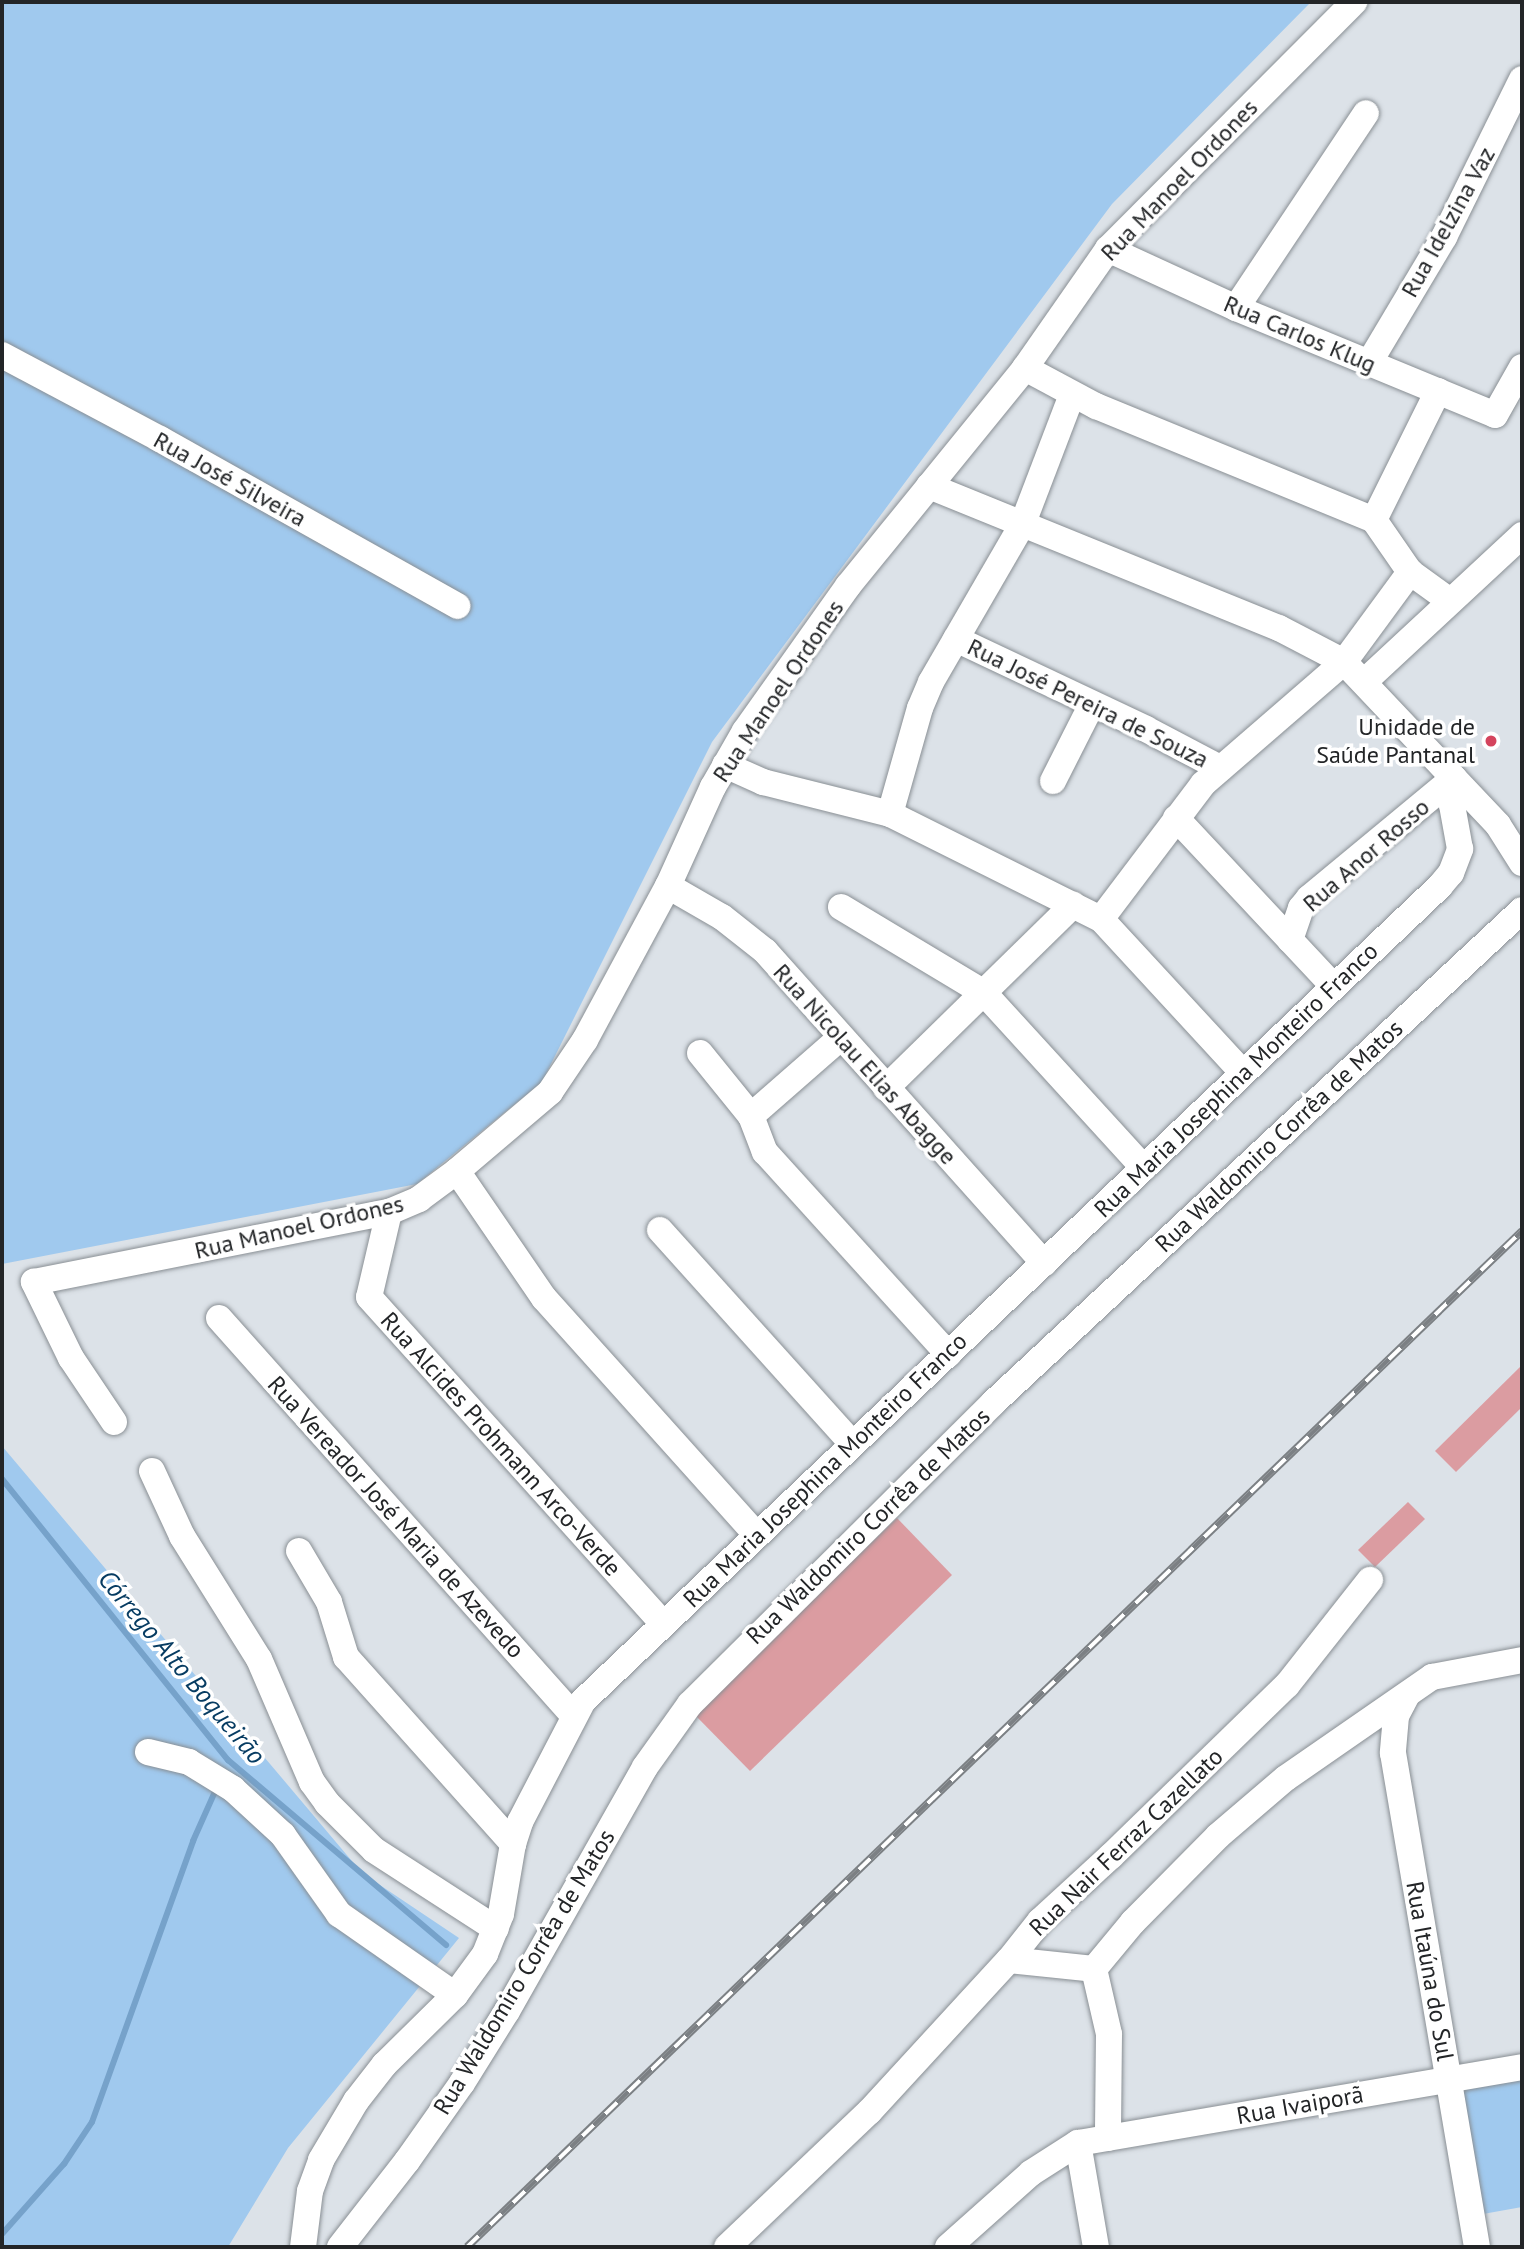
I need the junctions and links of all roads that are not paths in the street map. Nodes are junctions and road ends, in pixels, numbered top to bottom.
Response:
1 (1354, 2) edge
2 (1522, 79) edge
3 (1366, 113) dead end
4 (1108, 249) junction
5 (1236, 308) junction
6 (2, 355) edge
7 (1369, 363) junction
8 (1522, 367) edge
9 (1025, 368) junction
10 (1438, 391) junction
11 (1072, 395) junction
12 (929, 486) junction
13 (1374, 520) junction
14 (1023, 523) junction
15 (1522, 535) edge
16 (1410, 572) junction
17 (1450, 601) junction
18 (457, 606) dead end
19 (956, 639) junction
20 (1343, 662) junction
21 (1364, 682) junction
22 (1092, 704) junction
23 (725, 765) junction
24 (1220, 768) junction
25 (1454, 778) junction
26 (1053, 781) dead end
27 (890, 814) junction
28 (1176, 818) junction
29 (1522, 863) edge
30 (668, 886) junction
31 (1073, 905) junction
32 (841, 907) dead end
33 (1522, 910) edge
34 (1101, 919) junction
35 (1290, 940) junction
36 (1334, 987) junction
37 (984, 993) junction
38 (840, 1038) junction
39 (700, 1053) dead end
40 (1243, 1073) junction
41 (886, 1088) junction
42 (751, 1116) junction
43 (1144, 1168) junction
44 (457, 1171) junction
45 (389, 1212) junction
46 (660, 1230) dead end
47 (1044, 1263) junction
48 (219, 1318) dead end
49 (948, 1354) junction
50 (114, 1422) dead end
51 (853, 1444) junction
52 (152, 1471) dead end
53 (757, 1535) junction
54 (299, 1551) dead end
55 (1370, 1580) dead end
56 (663, 1624) junction
57 (1522, 1660) edge
58 (1406, 1697) junction
59 (573, 1715) junction
60 (148, 1752) dead end
61 (513, 1844) junction
62 (496, 1929) junction
63 (1009, 1961) junction
64 (1094, 1969) junction
65 (455, 1995) junction
66 (1522, 2067) edge
67 (1449, 2080) junction
68 (1108, 2138) junction
69 (1078, 2143) junction
70 (303, 2247) edge
71 (340, 2247) edge
72 (726, 2247) edge
73 (948, 2247) edge
74 (1096, 2247) edge
75 (1477, 2247) edge

1 - 4 street, Rua Manoel Ordones
2 - 7 street, Rua Idelzina Vaz
3 - 5 street
4 - 5 street, Rua Carlos Klug
4 - 9 street, Rua Manoel Ordones
5 - 7 street, Rua Carlos Klug
6 - 18 street, Rua José Silveira
7 - 10 street, Rua Carlos Klug
8 - 10 street, Rua Carlos Klug
9 - 11 street
9 - 12 street, Rua Manoel Ordones
10 - 13 street
11 - 13 street
11 - 14 street
12 - 14 street
12 - 23 street, Rua Manoel Ordones
13 - 16 street
14 - 19 street
14 - 20 street
15 - 17 street
16 - 17 street
16 - 20 street
17 - 21 street
19 - 22 street, Rua José Pereira de Souza
19 - 27 street
20 - 21 street
20 - 24 street
21 - 25 street
22 - 24 street, Rua José Pereira de Souza
22 - 26 street
23 - 27 street
23 - 30 street, Rua Manoel Ordones
24 - 28 street
25 - 29 street
25 - 35 street, Rua Anor Rosso
25 - 36 street, Rua Maria Josephina Monteiro Franco
27 - 31 street
28 - 34 street
28 - 35 street
30 - 38 street, Rua Nicolau Elias Abagge
30 - 44 street, Rua Manoel Ordones
31 - 34 street
31 - 37 street
32 - 37 street
33 - 71 street, Rua Waldomiro Corrêa de Matos
34 - 40 street
35 - 36 street
36 - 40 street, Rua Maria Josephina Monteiro Franco
37 - 41 street
37 - 43 street
38 - 41 street, Rua Nicolau Elias Abagge
38 - 42 street
39 - 42 street
40 - 43 street, Rua Maria Josephina Monteiro Franco
41 - 47 street, Rua Nicolau Elias Abagge
42 - 49 street
43 - 47 street, Rua Maria Josephina Monteiro Franco
44 - 45 street, Rua Manoel Ordones
44 - 53 street
45 - 50 street, Rua Manoel Ordones
45 - 56 street, Rua Alcides Prohmann Arco-Verde
46 - 51 street
47 - 49 street, Rua Maria Josephina Monteiro Franco
48 - 59 street, Rua Vereador José Maria de Azevedo
49 - 51 street, Rua Maria Josephina Monteiro Franco
51 - 53 street, Rua Maria Josephina Monteiro Franco
52 - 62 street
53 - 56 street, Rua Maria Josephina Monteiro Franco
54 - 61 street
55 - 63 street, Rua Nair Ferraz Cazellato
56 - 59 street, Rua Maria Josephina Monteiro Franco
57 - 58 street
58 - 64 street
58 - 67 street, Rua Itaúna do Sul
59 - 61 street, Rua Maria Josephina Monteiro Franco
60 - 65 street
61 - 62 street, Rua Maria Josephina Monteiro Franco
62 - 65 street, Rua Maria Josephina Monteiro Franco
63 - 64 street
63 - 72 street, Rua Nair Ferraz Cazellato
64 - 68 street
65 - 70 street, Rua Maria Josephina Monteiro Franco
66 - 67 street, Rua Ivaiporã
67 - 68 street, Rua Ivaiporã
67 - 75 street, Rua Itaúna do Sul
68 - 69 street, Rua Ivaiporã
69 - 73 street
69 - 74 street

